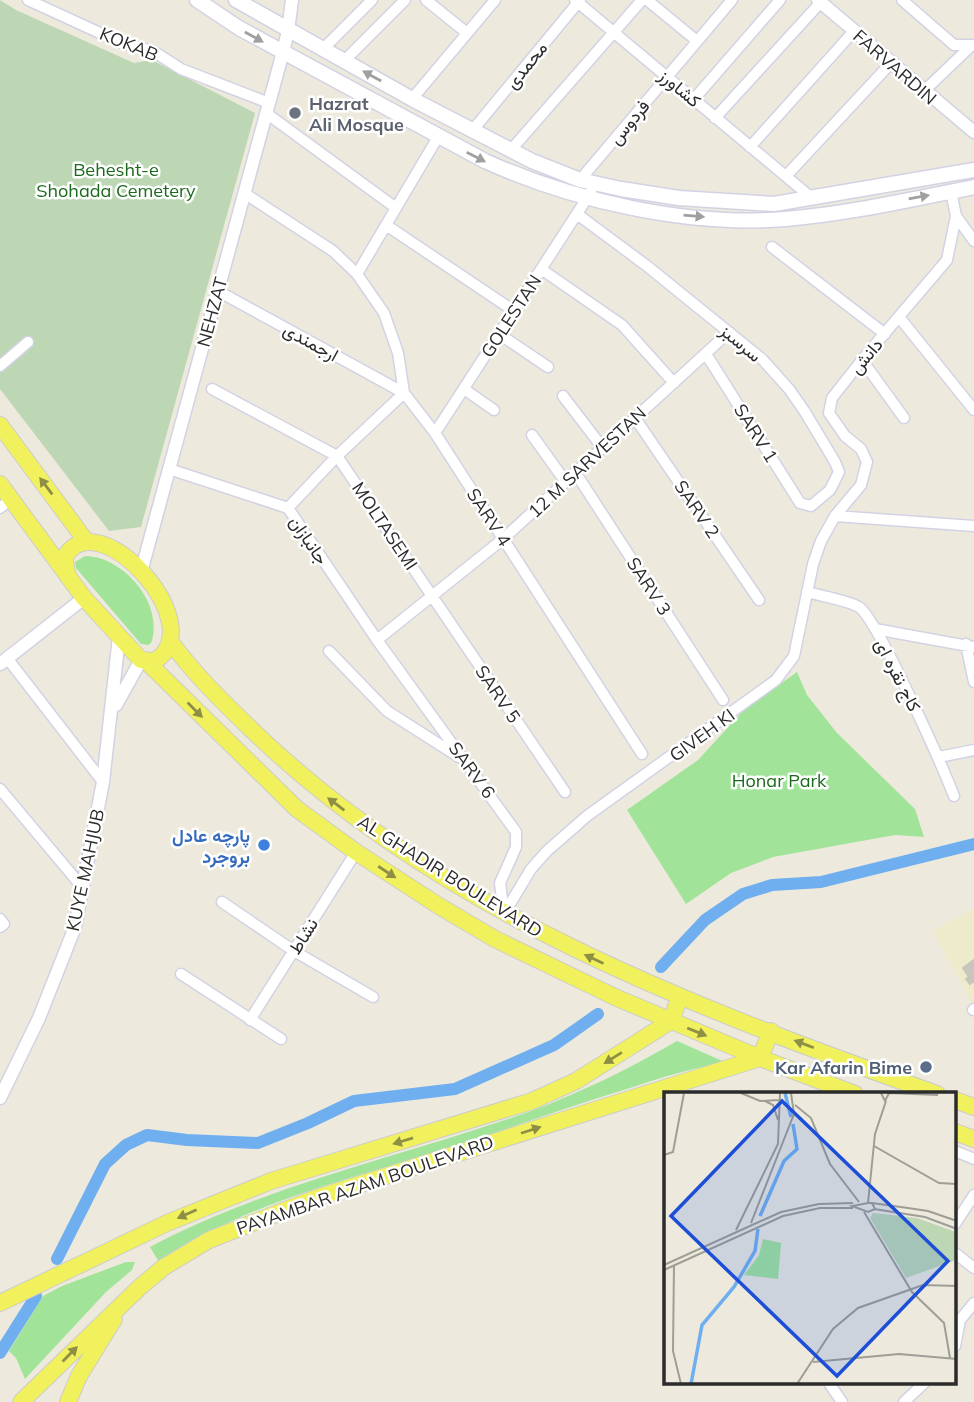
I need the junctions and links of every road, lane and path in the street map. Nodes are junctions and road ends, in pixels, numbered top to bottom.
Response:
1 (28, 0) edge
2 (197, 0) edge
3 (236, 0) edge
4 (292, 0) edge
5 (405, 0) edge
6 (426, 0) edge
7 (495, 0) edge
8 (642, 0) edge
9 (647, 0) edge
10 (732, 0) edge
11 (780, 0) edge
12 (902, 0) edge
13 (370, 1) edge
14 (578, 1) edge
15 (819, 1) edge
16 (288, 31) junction
17 (854, 31) junction
18 (614, 32) junction
19 (467, 33) junction
20 (697, 41) junction
21 (972, 45) edge
22 (323, 49) junction
23 (283, 52) junction
24 (344, 61) junction
25 (891, 63) junction
26 (667, 77) junction
27 (924, 91) junction
28 (412, 99) junction
29 (694, 99) junction
30 (268, 108) junction
31 (715, 118) junction
32 (472, 131) junction
33 (974, 132) edge
34 (438, 137) junction
35 (750, 146) junction
36 (510, 150) junction
37 (974, 170) edge
38 (786, 176) junction
39 (580, 180) junction
40 (596, 183) junction
41 (974, 187) edge
42 (950, 191) junction
43 (244, 193) junction
44 (587, 198) junction
45 (813, 198) junction
46 (396, 208) junction
47 (577, 214) junction
48 (956, 216) junction
49 (386, 225) junction
50 (974, 241) edge
51 (772, 247) dead end
52 (541, 269) junction
53 (357, 274) junction
54 (218, 290) junction
55 (514, 311) junction
56 (899, 317) junction
57 (729, 332) junction
58 (499, 334) junction
59 (885, 334) junction
60 (28, 342) dead end
61 (706, 354) junction
62 (862, 360) junction
63 (0, 366) edge
64 (548, 367) dead end
65 (674, 383) junction
66 (212, 388) dead end
67 (464, 389) junction
68 (404, 393) junction
69 (563, 396) dead end
70 (495, 410) dead end
71 (974, 410) edge
72 (829, 413) junction
73 (635, 418) junction
74 (904, 418) dead end
75 (0, 425) edge
76 (812, 426) junction
77 (435, 433) junction
78 (532, 435) dead end
79 (602, 447) junction
80 (337, 456) junction
81 (169, 469) junction
82 (575, 472) junction
83 (565, 481) junction
84 (0, 484) edge
85 (6, 504) edge
86 (811, 506) joint
87 (288, 508) junction
88 (835, 516) junction
89 (974, 526) edge
90 (503, 540) junction
91 (86, 541) junction
92 (141, 572) junction
93 (68, 577) junction
94 (807, 592) junction
95 (432, 595) junction
96 (84, 598) junction
97 (759, 600) dead end
98 (875, 629) junction
99 (119, 637) junction
100 (377, 640) junction
101 (170, 641) junction
102 (970, 645) edge
103 (329, 650) dead end
104 (3, 661) edge
105 (144, 661) junction
106 (974, 682) edge
107 (723, 700) dead end
108 (112, 711) junction
109 (974, 750) edge
110 (642, 754) dead end
111 (939, 757) junction
112 (465, 760) junction
113 (103, 782) junction
114 (0, 789) edge
115 (565, 792) dead end
116 (954, 796) dead end
117 (356, 852) junction
118 (83, 888) junction
119 (222, 902) dead end
120 (504, 914) junction
121 (294, 951) junction
122 (181, 974) dead end
123 (680, 996) junction
124 (373, 997) dead end
125 (250, 1020) junction
126 (671, 1021) junction
127 (771, 1031) junction
128 (281, 1039) dead end
129 (760, 1058) junction
130 (850, 1092) edge
131 (932, 1092) edge
132 (0, 1098) edge
133 (956, 1100) edge
134 (974, 1107) edge
135 (956, 1132) edge
136 (974, 1139) edge
137 (956, 1151) edge
138 (974, 1159) edge
139 (974, 1195) edge
140 (956, 1222) edge
141 (956, 1254) edge
142 (974, 1268) edge
143 (126, 1299) junction
144 (0, 1303) edge
145 (970, 1307) edge
146 (974, 1321) edge
147 (956, 1341) edge
148 (830, 1384) edge
149 (923, 1384) edge
150 (21, 1402) edge
151 (68, 1402) edge
152 (842, 1402) edge
153 (904, 1402) edge

1 - 30 street, KOKAB
2 -> 23 main road
3 - 16 main road
4 - 16 street, NEHZAT
5 - 24 street
6 - 19 street
7 - 19 street
8 - 18 street
9 - 20 street
10 - 20 street, فردوس
11 - 29 street
12 - 21 street
13 - 22 street
14 - 18 street, کشاورز
14 - 32 street, محمدی
15 - 17 street, FARVARDIN
15 - 31 street
16 - 22 main road
16 - 23 street, NEHZAT
17 - 25 street, FARVARDIN
17 - 35 street
18 - 26 street, کشاورز
18 - 36 street
19 - 28 street
20 - 26 street, فردوس
21 - 27 street
22 - 24 main road
23 - 30 street, NEHZAT
23 - 34 main road
28 -> 24 main road
25 - 27 street, FARVARDIN
25 - 38 street
26 - 29 street, کشاورز
26 - 39 street, فردوس
27 - 33 street, FARVARDIN
28 - 32 main road
29 - 31 street, کشاورز
30 - 43 street, NEHZAT
30 - 46 street, KOKAB
31 - 35 street, کشاورز
32 - 36 main road
34 -> 44 main road
34 - 46 street
35 - 38 street, کشاورز
36 - 39 main road
37 - 45 main road
38 - 45 street, کشاورز
39 - 40 main road
40 - 44 street, GOLESTAN
40 - 45 main road
41 - 42 main road
44 -> 42 main road
42 - 48 street, دانش
43 - 53 street, SARV 4
43 - 54 street, NEHZAT
44 - 47 street, GOLESTAN
46 - 49 street
47 - 52 street, GOLESTAN
47 - 57 street, سرسبز
48 - 50 street
48 - 56 street, دانش
49 - 53 street
49 - 55 street
51 - 59 street
52 - 55 street, GOLESTAN
52 - 65 street
53 - 68 street, SARV 4
54 - 68 street, ارجمندی
54 - 81 street, NEHZAT
55 - 58 street, GOLESTAN
56 - 59 street, دانش
56 - 71 street
57 - 61 street, 12 M SARVESTAN
57 - 76 street, سرسبز
58 - 64 street
58 - 67 street, GOLESTAN
59 - 62 street, دانش
60 - 63 street
61 - 65 street, 12 M SARVESTAN
61 - 86 street, SARV 1
62 - 72 street, دانش
62 - 74 street
65 - 73 street, 12 M SARVESTAN
66 - 80 street
67 - 70 street
67 - 77 street, GOLESTAN
68 - 77 street, SARV 4
68 - 80 street
69 - 79 street
72 - 76 street
72 - 88 street
73 - 79 street, 12 M SARVESTAN
73 - 97 street, SARV 2
91 -> 75 main road
76 - 86 street, سرسبز
77 - 90 street, SARV 4
78 - 83 street
79 - 82 street, 12 M SARVESTAN
80 - 87 street
80 - 95 street, MOLTASEMI
81 - 87 street, جانبازان
81 - 92 street, NEHZAT
82 - 83 street, 12 M SARVESTAN
82 - 107 street, SARV 3
83 - 90 street, 12 M SARVESTAN
84 - 85 main road
85 - 93 main road
87 - 100 street, جانبازان
88 - 89 street
88 - 94 street, GIVEH KI
90 - 95 street, 12 M SARVESTAN
90 - 110 street, SARV 4
91 - 92 main road
91 - 93 main road
92 - 101 main road
93 - 96 main road, AL GHADIR BOULEVARD
94 - 98 street, کاج نقره ای
94 - 120 street, GIVEH KI
95 - 100 street, 12 M SARVESTAN
95 - 115 street, SARV 5
96 - 99 main road, AL GHADIR BOULEVARD
96 - 104 street
98 - 102 street
98 - 111 street, کاج نقره ای
99 - 105 main road, AL GHADIR BOULEVARD
99 - 108 street, KUYE MAHJUB
100 - 112 street, SARV 6
101 - 105 main road
120 -> 101 main road, AL GHADIR BOULEVARD
102 - 106 street
103 - 112 street
104 - 113 street
105 - 108 street
105 -> 117 main road, AL GHADIR BOULEVARD
108 - 113 street, KUYE MAHJUB
109 - 111 street
111 - 116 street, کاج نقره ای
112 - 120 street, SARV 6
113 - 118 street, KUYE MAHJUB
114 - 118 street
117 - 121 street, نشاط
117 -> 126 main road, AL GHADIR BOULEVARD
118 - 132 street, KUYE MAHJUB
119 - 121 street
123 -> 120 main road, AL GHADIR BOULEVARD
121 - 124 street
121 - 125 street, نشاط
122 - 125 street
123 - 126 main road
123 - 127 main road, AL GHADIR BOULEVARD
125 - 128 street
126 -> 129 main road, AL GHADIR BOULEVARD
126 -> 144 main road, PAYAMBAR AZAM BOULEVARD
127 - 129 main road
131 -> 127 main road, AL GHADIR BOULEVARD
129 - 130 main road, AL GHADIR BOULEVARD
143 -> 129 main road, PAYAMBAR AZAM BOULEVARD
133 - 134 main road
135 - 136 main road
137 - 138 street
139 - 140 street
141 - 142 street
150 -> 143 main road, PAYAMBAR AZAM BOULEVARD
143 - 151 main road
145 - 146 street
145 - 147 street
148 - 152 street
149 - 153 street

